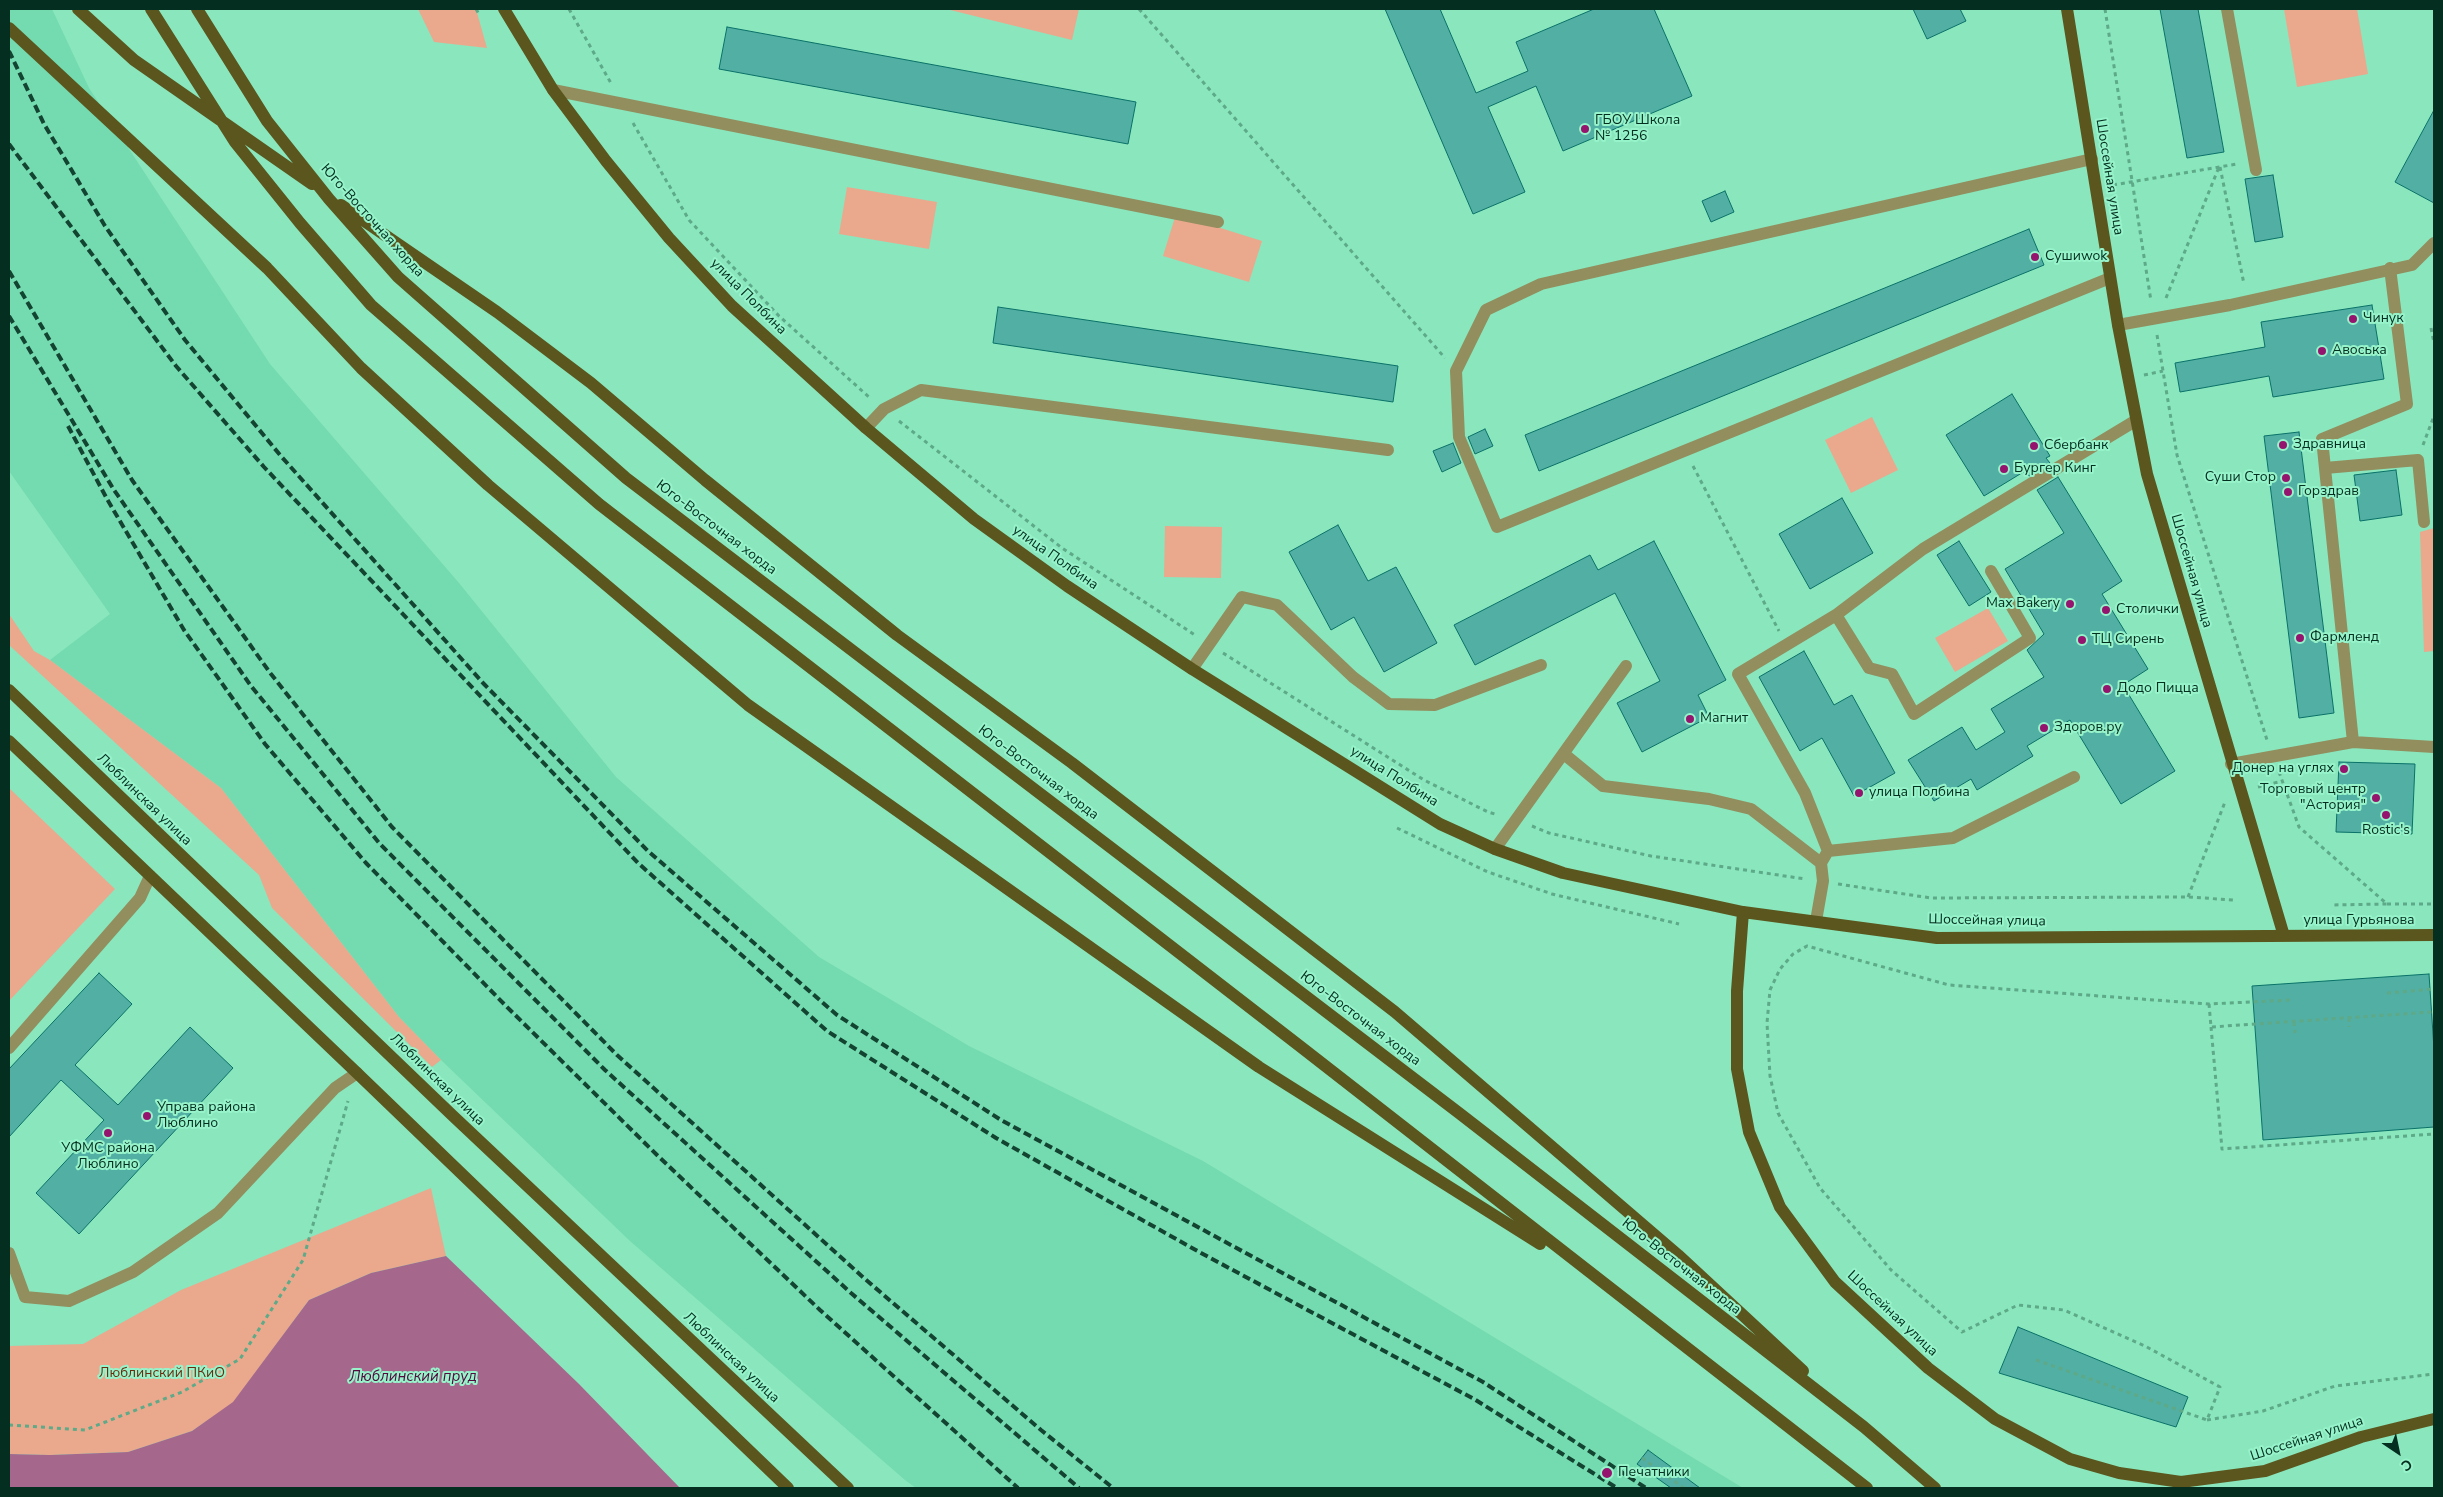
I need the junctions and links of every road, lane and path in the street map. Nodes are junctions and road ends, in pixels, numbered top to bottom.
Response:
1 (78, 9) edge
2 (151, 9) edge
3 (197, 9) edge
4 (476, 9) edge
5 (504, 9) edge
6 (570, 9) edge
7 (1139, 9) edge
8 (2067, 9) edge
9 (2105, 9) edge
10 (2227, 9) edge
11 (479, 14) dead end
12 (9, 28) edge
13 (554, 90) junction
14 (621, 102) junction
15 (2092, 159) junction
16 (2255, 165) joint
17 (2220, 167) junction
18 (2132, 182) junction
19 (2096, 188) junction
20 (1218, 222) dead end
21 (2434, 243) edge
22 (2390, 268) junction
23 (2110, 278) junction
24 (2248, 301) junction
25 (2156, 318) junction
26 (2118, 325) junction
27 (2431, 328) dead end
28 (2434, 343) edge
29 (1456, 371) junction
30 (884, 410) junction
31 (2434, 416) edge
32 (2135, 420) junction
33 (866, 428) junction
34 (1388, 450) dead end
35 (1684, 451) junction
36 (2418, 460) junction
37 (2325, 468) junction
38 (2424, 522) dead end
39 (1991, 571) dead end
40 (1836, 615) junction
41 (1208, 644) junction
42 (1786, 645) junction
43 (1541, 665) dead end
44 (1626, 666) dead end
45 (1192, 670) junction
46 (9, 690) edge
47 (9, 741) edge
48 (2353, 742) junction
49 (2434, 746) edge
50 (1564, 754) junction
51 (2272, 756) junction
52 (2231, 764) junction
53 (2074, 776) dead end
54 (1517, 820) junction
55 (1494, 850) junction
56 (1828, 850) junction
57 (1821, 863) junction
58 (150, 876) junction
59 (1823, 881) junction
60 (2234, 900) dead end
61 (2387, 904) junction
62 (2434, 904) edge
63 (2331, 905) dead end
64 (1743, 912) junction
65 (1816, 921) junction
66 (2434, 935) edge
67 (2284, 936) junction
68 (2434, 989) edge
69 (2387, 993) dead end
70 (2290, 1000) dead end
71 (2209, 1004) junction
72 (2434, 1010) edge
73 (2349, 1018) junction
74 (2294, 1022) junction
75 (2211, 1027) junction
76 (2349, 1027) dead end
77 (2294, 1033) dead end
78 (9, 1048) edge
79 (357, 1073) junction
80 (348, 1100) dead end
81 (2434, 1134) edge
82 (9, 1254) edge
83 (1599, 1281) junction
84 (2036, 1360) dead end
85 (2434, 1374) edge
86 (2434, 1419) edge
87 (2207, 1420) junction
88 (9, 1424) edge
89 (1864, 1428) junction
90 (1642, 1458) dead end
91 (788, 1488) edge
92 (848, 1488) edge
93 (1684, 1488) edge
94 (1867, 1488) edge
95 (1935, 1488) edge

1 - 89 main road
2 - 83 main road
3 - 89 main road, Юго-Восточная хорда
4 - 11 path
5 - 13 main road, улица Полбина
6 - 14 path
7 - 29 path
8 - 15 main road, Шоссейная улица
9 - 18 path
10 - 16 lane
12 - 83 main road
13 - 14 lane
13 - 33 main road, улица Полбина
14 - 20 lane
14 - 30 path
15 - 19 main road, Шоссейная улица
15 - 29 lane
16 - 17 path
17 - 18 path
17 - 24 path
17 - 25 path
18 - 19 path
18 - 25 path
19 - 23 main road, Шоссейная улица
21 - 22 lane
22 - 24 lane
22 - 37 lane
23 - 26 main road, Шоссейная улица
23 - 35 lane
24 - 25 lane
25 - 26 lane
25 - 51 path
26 - 32 main road, Шоссейная улица
27 - 28 path
29 - 35 lane
30 - 33 lane
30 - 34 lane
30 - 41 path
31 - 36 path
32 - 40 lane
32 - 52 main road, Шоссейная улица
33 - 45 main road, улица Полбина
35 - 42 path
36 - 37 lane
36 - 38 lane
37 - 48 lane
39 - 40 lane
40 - 42 lane
41 - 43 lane
41 - 45 lane
41 - 54 path
42 - 56 lane
44 - 50 lane
45 - 55 main road, улица Полбина
46 - 92 main road, Люблинская улица
47 - 58 main road
48 - 49 lane
48 - 51 lane
50 - 54 lane
50 - 57 lane
51 - 52 lane
51 - 61 path
52 - 67 main road, Шоссейная улица
53 - 56 lane
54 - 55 lane
54 - 59 path
55 - 64 main road, улица Полбина
56 - 57 lane
57 - 59 lane
58 - 78 lane
58 - 79 main road
59 - 60 path
59 - 65 lane
61 - 62 path
61 - 63 path
64 - 65 main road, Шоссейная улица
64 - 86 main road, Шоссейная улица
65 - 67 main road, Шоссейная улица
66 - 67 main road, улица Гурьянова
68 - 69 path
70 - 71 path
71 - 75 path
71 - 87 path
72 - 73 path
73 - 74 path
73 - 76 path
74 - 75 path
74 - 77 path
75 - 81 path
79 - 82 lane
79 - 91 main road
80 - 88 path
83 - 94 main road
84 - 87 path
85 - 87 path
89 - 95 main road, Юго-Восточная хорда
90 - 93 path

